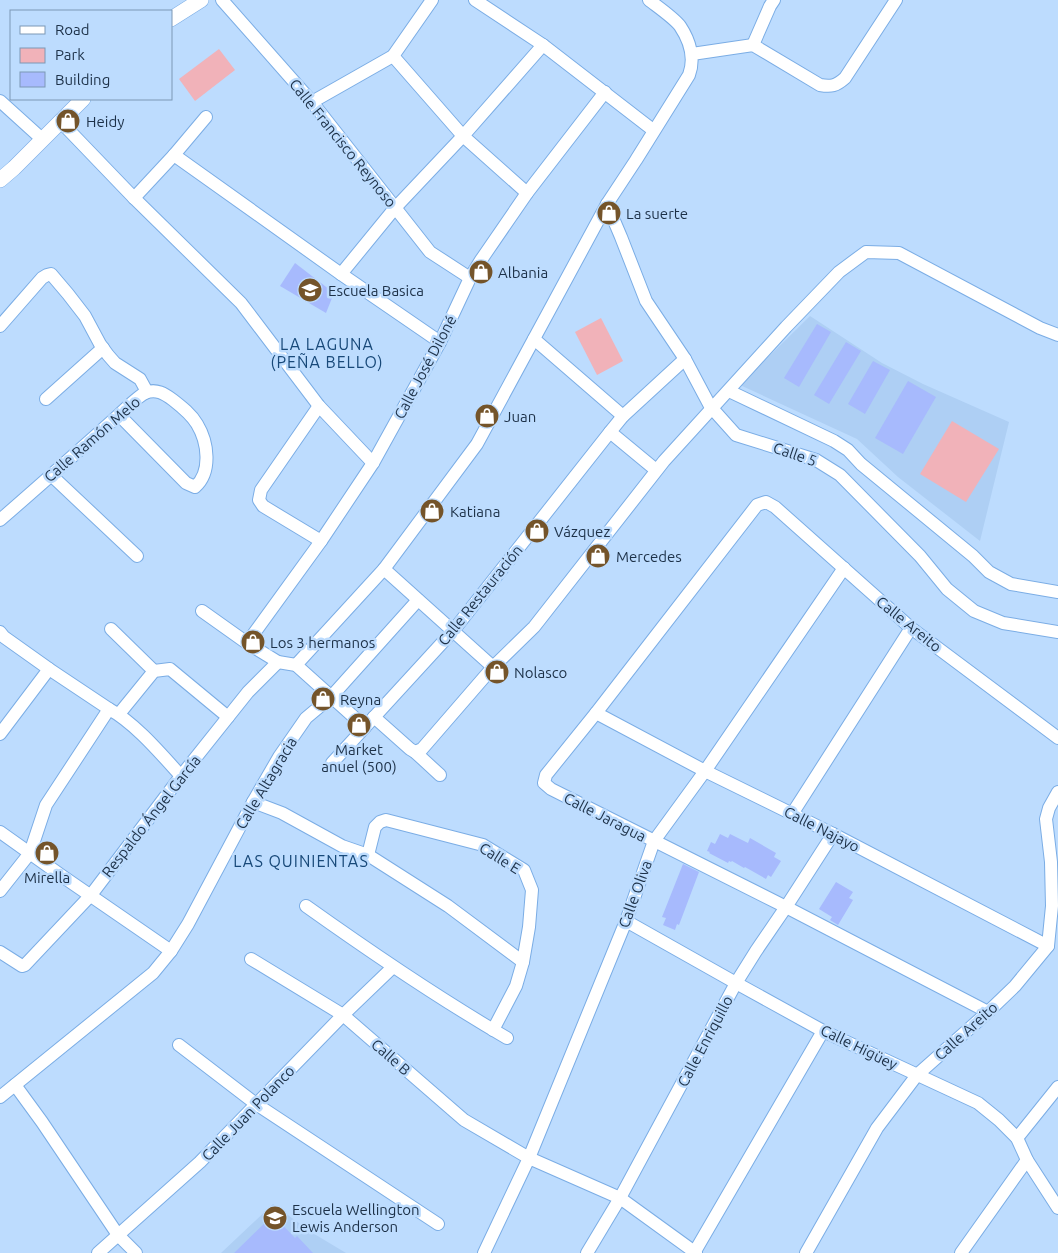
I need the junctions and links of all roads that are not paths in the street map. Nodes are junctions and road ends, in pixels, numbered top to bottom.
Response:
1 (201, 0) edge
2 (222, 0) edge
3 (432, 0) edge
4 (475, 0) edge
5 (649, 0) edge
6 (774, 0) edge
7 (896, 0) edge
8 (172, 18) edge
9 (543, 45) junction
10 (753, 46) junction
11 (692, 54) junction
12 (393, 56) junction
13 (605, 92) junction
14 (82, 100) edge
15 (0, 101) edge
16 (312, 102) junction
17 (206, 117) dead end
18 (60, 121) junction
19 (654, 130) junction
20 (463, 136) junction
21 (42, 139) junction
22 (174, 155) junction
23 (0, 180) edge
24 (527, 193) junction
25 (134, 198) junction
26 (607, 204) junction
27 (395, 208) junction
28 (341, 274) junction
29 (470, 278) junction
30 (0, 326) edge
31 (1058, 335) edge
32 (534, 338) junction
33 (440, 342) junction
34 (103, 348) junction
35 (684, 359) junction
36 (729, 391) junction
37 (145, 393) junction
38 (46, 399) dead end
39 (319, 406) junction
40 (713, 409) junction
41 (119, 415) junction
42 (623, 416) junction
43 (610, 432) junction
44 (373, 463) junction
45 (656, 470) junction
46 (51, 475) junction
47 (766, 502) joint
48 (0, 520) edge
49 (321, 540) junction
50 (137, 556) dead end
51 (844, 568) junction
52 (384, 569) junction
53 (1058, 592) edge
54 (418, 600) junction
55 (202, 611) dead end
56 (911, 628) junction
57 (111, 629) dead end
58 (453, 631) junction
59 (0, 632) edge
60 (1058, 632) edge
61 (246, 643) junction
62 (278, 662) junction
63 (296, 666) junction
64 (493, 667) junction
65 (49, 669) junction
66 (154, 671) junction
67 (331, 697) junction
68 (114, 712) junction
69 (596, 713) junction
70 (228, 717) junction
71 (369, 722) junction
72 (0, 734) edge
73 (1058, 738) edge
74 (415, 752) junction
75 (332, 763) dead end
76 (705, 771) junction
77 (440, 774) dead end
78 (181, 776) junction
79 (1058, 792) edge
80 (253, 802) junction
81 (792, 814) junction
82 (0, 832) edge
83 (833, 834) junction
84 (654, 841) junction
85 (30, 853) junction
86 (368, 855) junction
87 (0, 891) edge
88 (90, 895) junction
89 (306, 906) dead end
90 (786, 907) junction
91 (626, 921) junction
92 (1048, 946) junction
93 (171, 951) junction
94 (0, 952) edge
95 (251, 959) dead end
96 (523, 962) junction
97 (393, 967) junction
98 (736, 984) junction
99 (988, 1012) junction
100 (343, 1015) junction
101 (493, 1030) junction
102 (823, 1030) junction
103 (507, 1038) dead end
104 (179, 1045) dead end
105 (917, 1075) junction
106 (15, 1085) junction
107 (1058, 1087) edge
108 (0, 1097) edge
109 (256, 1104) junction
110 (1017, 1138) junction
111 (529, 1158) junction
112 (1027, 1160) junction
113 (620, 1198) junction
114 (1058, 1208) edge
115 (438, 1224) dead end
116 (118, 1235) junction
117 (98, 1253) edge
118 (136, 1253) edge
119 (484, 1253) edge
120 (587, 1253) edge
121 (694, 1253) edge
122 (806, 1253) edge
123 (961, 1253) edge

1 - 8 street
2 - 16 street, Calle Francisco Reynoso
3 - 12 street
4 - 9 street
5 - 11 street
6 - 10 street
7 - 10 street
9 - 13 street
9 - 20 street
10 - 11 street
11 - 19 street
12 - 16 street
12 - 20 street
13 - 19 street
13 - 24 street, Calle José Diloné
14 - 18 street
15 - 21 street
16 - 27 street, Calle Francisco Reynoso
17 - 22 street
18 - 21 street
18 - 25 street
19 - 26 street
20 - 24 street
20 - 27 street
21 - 23 street
22 - 25 street
22 - 28 street
24 - 29 street, Calle José Diloné
25 - 39 street
26 - 32 street
26 - 35 street, Calle 5
27 - 28 street
27 - 29 street, Calle Francisco Reynoso
28 - 33 street
29 - 33 street, Calle José Diloné
30 - 34 street
31 - 36 street
32 - 42 street
32 - 52 street
33 - 44 street, Calle José Diloné
34 - 37 street
34 - 38 street
35 - 40 street, Calle 5
35 - 42 street, Calle Restauración
36 - 40 street
36 - 53 street
37 - 41 street, Calle Ramón Melo
37 - 41 street, Calle Ramón Melo
39 - 44 street
39 - 49 street
40 - 45 street
40 - 60 street, Calle 5
41 - 46 street, Calle Ramón Melo
42 - 43 street, Calle Restauración
43 - 45 street
43 - 58 street, Calle Restauración
44 - 49 street, Calle José Diloné
45 - 64 street
46 - 48 street, Calle Ramón Melo
46 - 50 street
47 - 51 street, Calle Areito
47 - 69 street, Calle Jaragua
49 - 61 street, Calle José Diloné
51 - 56 street, Calle Areito
51 - 76 street, Calle Oliva
52 - 54 street
52 - 63 street
54 - 58 street
54 - 67 street, Calle Altagracia
55 - 61 street
56 - 73 street, Calle Areito
56 - 81 street
57 - 66 street
58 - 64 street
58 - 71 street, Calle Restauración
59 - 65 street
61 - 62 street
62 - 63 street
62 - 70 street, Respaldo Ángel García
63 - 67 street
64 - 74 street
65 - 68 street
65 - 72 street
66 - 68 street
66 - 70 street
67 - 71 street
67 - 80 street, Calle Altagracia
68 - 78 street
68 - 85 street
69 - 76 street, Calle Najayo
69 - 84 street, Calle Jaragua
70 - 78 street, Respaldo Ángel García
71 - 74 street
71 - 75 street, Calle Restauración
74 - 77 street
76 - 81 street, Calle Najayo
76 - 84 street, Calle Oliva
78 - 88 street, Respaldo Ángel García
79 - 92 street
80 - 86 street
80 - 93 street, Calle Altagracia
81 - 83 street, Calle Najayo
82 - 85 street
83 - 90 street, Calle Enriquillo
83 - 92 street, Calle Najayo
84 - 90 street, Calle Jaragua
84 - 91 street, Calle Oliva
85 - 87 street
85 - 88 street
86 - 96 street
86 - 96 street, Calle E
88 - 93 street
88 - 94 street, Respaldo Ángel García
89 - 97 street
90 - 98 street, Calle Enriquillo
90 - 99 street, Calle Jaragua
91 - 98 street, Calle Higüey
91 - 111 street, Calle Oliva
92 - 99 street, Calle Areito
93 - 106 street, Calle Altagracia
95 - 100 street, Calle B
96 - 101 street, Calle E
97 - 100 street, Calle Juan Polanco
97 - 101 street
98 - 102 street, Calle Higüey
98 - 113 street, Calle Enriquillo
99 - 105 street, Calle Areito
100 - 109 street, Calle Juan Polanco
100 - 111 street, Calle B
101 - 103 street
102 - 105 street, Calle Higüey
102 - 121 street
104 - 109 street
105 - 110 street, Calle Higüey
105 - 122 street, Calle Areito
106 - 108 street, Calle Altagracia
106 - 116 street
107 - 110 street
109 - 115 street
109 - 116 street, Calle Juan Polanco
110 - 112 street, Calle Higüey
111 - 113 street, Calle B
111 - 119 street, Calle Oliva
112 - 114 street, Calle Higüey
112 - 123 street
113 - 120 street, Calle Enriquillo
113 - 121 street, Calle B
116 - 117 street, Calle Juan Polanco
116 - 118 street

